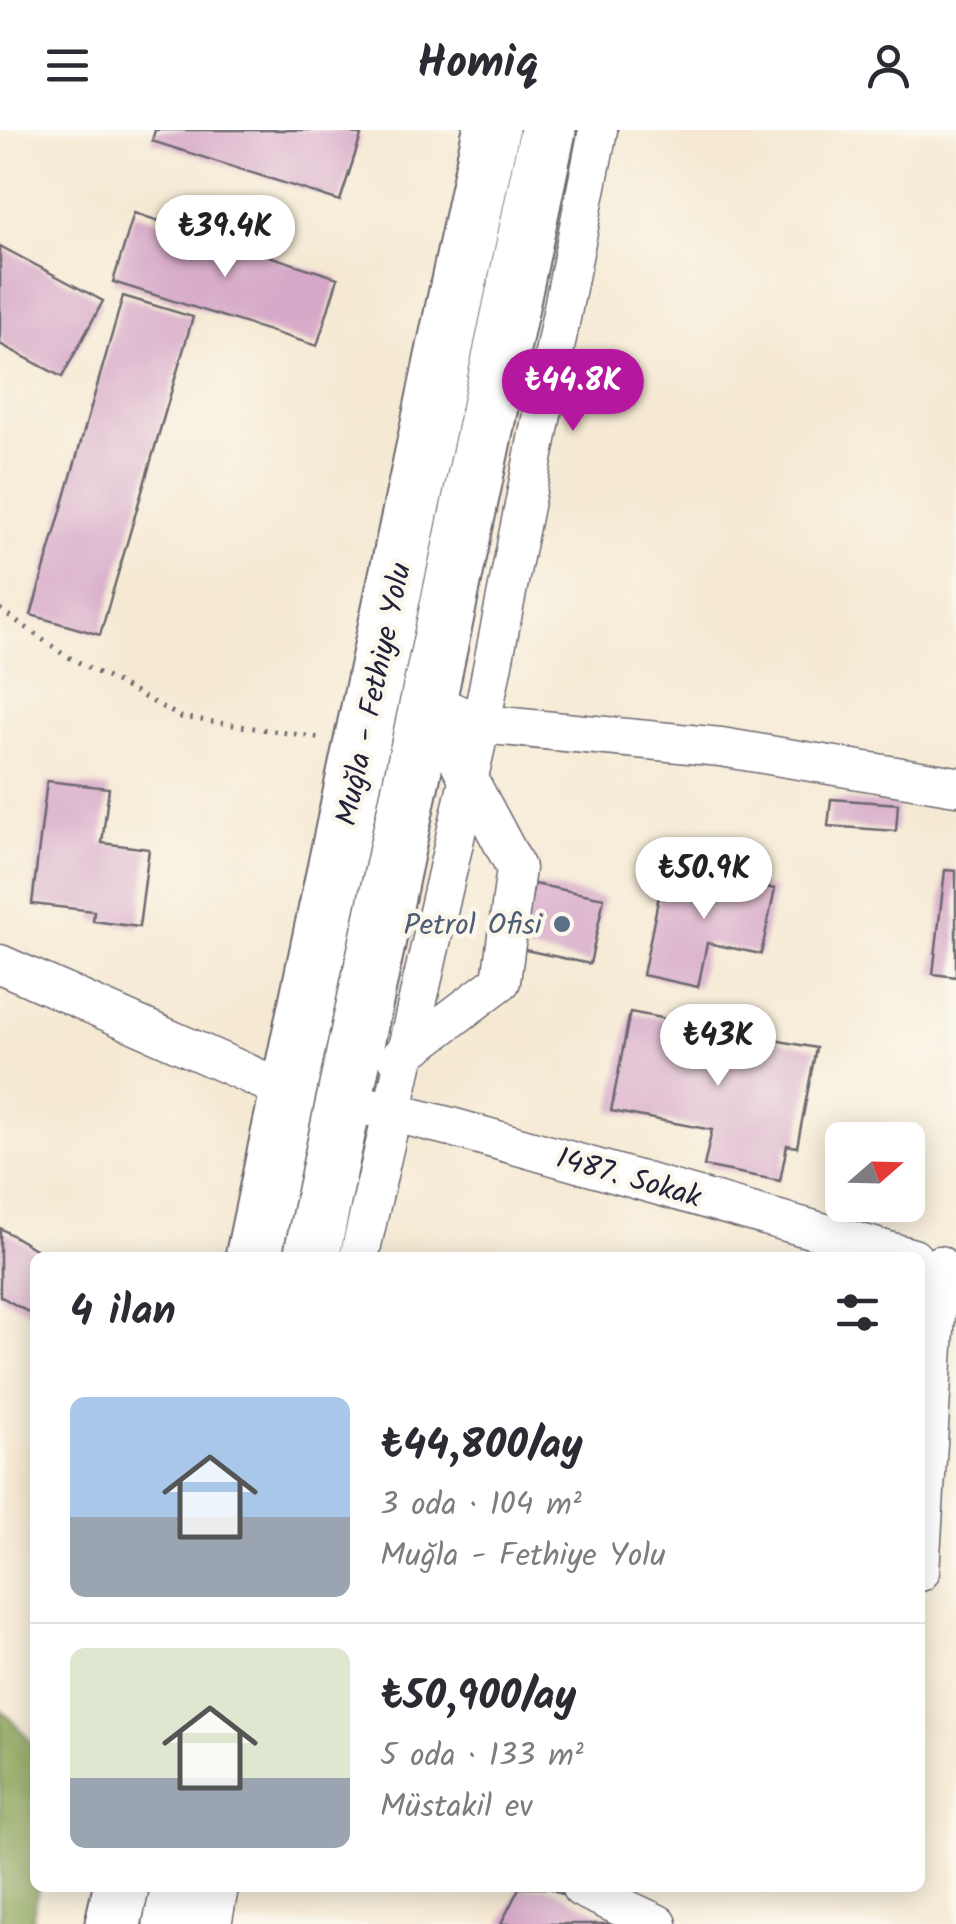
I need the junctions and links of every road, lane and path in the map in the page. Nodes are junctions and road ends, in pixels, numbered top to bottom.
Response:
1 (491, 130) edge
2 (548, 130) edge
3 (598, 130) edge
4 (0, 609) edge
5 (427, 701) junction
6 (481, 724) junction
7 (362, 744) junction
8 (468, 779) junction
9 (956, 786) edge
10 (0, 964) edge
11 (406, 1053) junction
12 (287, 1091) junction
13 (368, 1106) junction
14 (254, 1252) edge
15 (313, 1252) edge
16 (359, 1252) edge
17 (892, 1252) edge
18 (932, 1263) edge
19 (925, 1443) edge
20 (120, 1892) edge
21 (178, 1892) edge
22 (219, 1892) edge
23 (590, 1892) edge
24 (114, 1924) edge
25 (171, 1924) edge
26 (212, 1924) edge
27 (658, 1924) edge

1 - 7 highway, Muğla - Fethiye Yolu
2 - 5 highway, Muğla - Fethiye Yolu
3 - 6 street
4 - 7 path
5 - 6 street
5 - 8 street
5 - 13 highway, Muğla - Fethiye Yolu
6 - 8 street
6 - 9 street
7 - 12 highway, Muğla - Fethiye Yolu
8 - 11 street
8 - 11 street
10 - 12 street
11 - 13 street
11 - 13 street
12 - 14 highway, Muğla - Fethiye Yolu
13 - 15 highway, Muğla - Fethiye Yolu
13 - 16 street
13 - 17 street, 1487. Sokak
18 - 19 street
20 - 24 highway
21 - 25 highway
22 - 26 street
23 - 27 street

